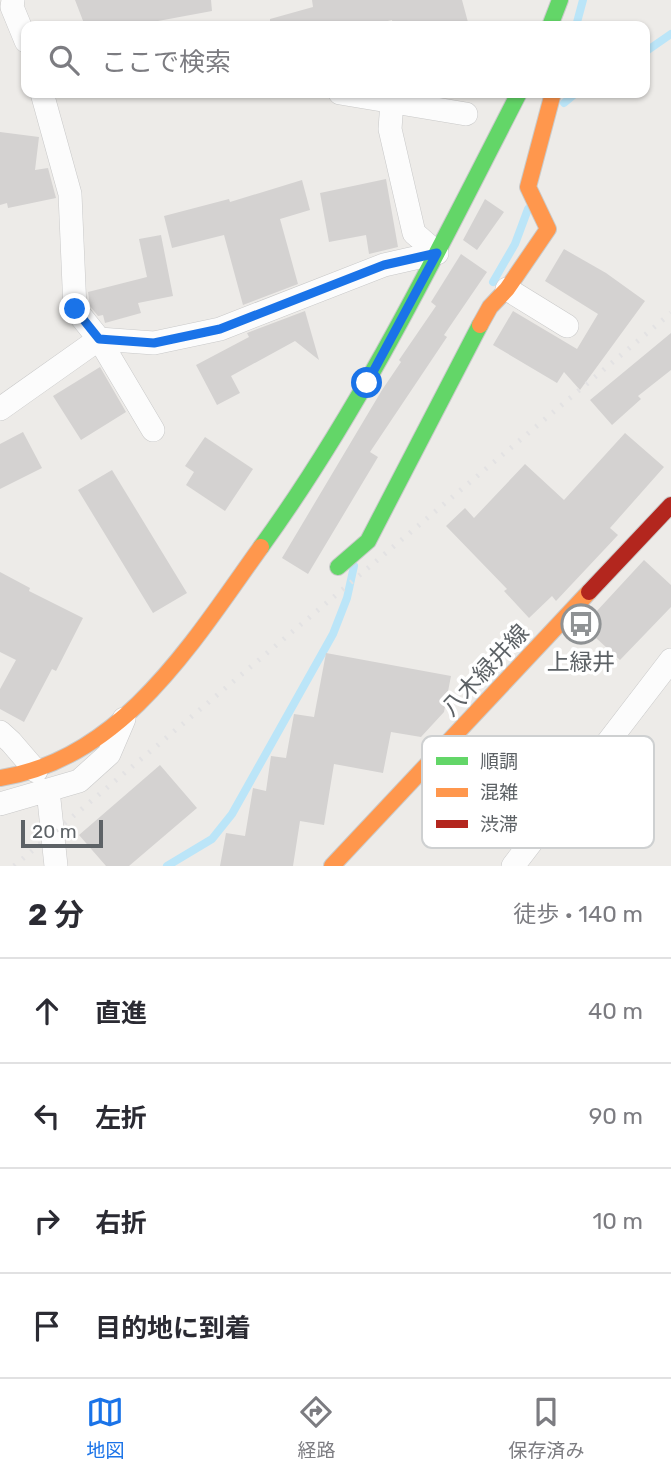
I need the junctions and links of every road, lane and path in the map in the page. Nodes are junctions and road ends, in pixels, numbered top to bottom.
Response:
1 (12, 0) edge
2 (561, 0) edge
3 (552, 21) edge
4 (21, 29) edge
5 (43, 98) edge
6 (369, 98) edge
7 (516, 98) edge
8 (552, 98) edge
9 (392, 102) junction
10 (466, 114) dead end
11 (437, 253) junction
12 (507, 289) junction
13 (567, 326) dead end
14 (99, 339) junction
15 (0, 409) edge
16 (153, 430) dead end
17 (671, 505) edge
18 (338, 567) dead end
19 (671, 660) edge
20 (125, 716) joint
21 (0, 732) edge
22 (454, 736) edge
23 (613, 736) edge
24 (422, 770) edge
25 (0, 778) edge
26 (42, 780) junction
27 (0, 804) edge
28 (527, 848) edge
29 (56, 866) edge
30 (332, 866) edge
31 (513, 866) edge

1 - 4 street
2 - 3 street
5 - 14 street
6 - 9 street
7 - 11 street
8 - 12 street
9 - 10 street
9 - 11 street
11 - 14 street
11 - 20 street
12 - 13 street
12 - 18 street
14 - 15 street
14 - 16 street
17 - 22 street, 八木緑井線
19 - 23 street
20 - 26 street
21 - 26 street
24 - 30 street, 八木緑井線
25 - 26 street
26 - 27 street
26 - 29 street
28 - 31 street

